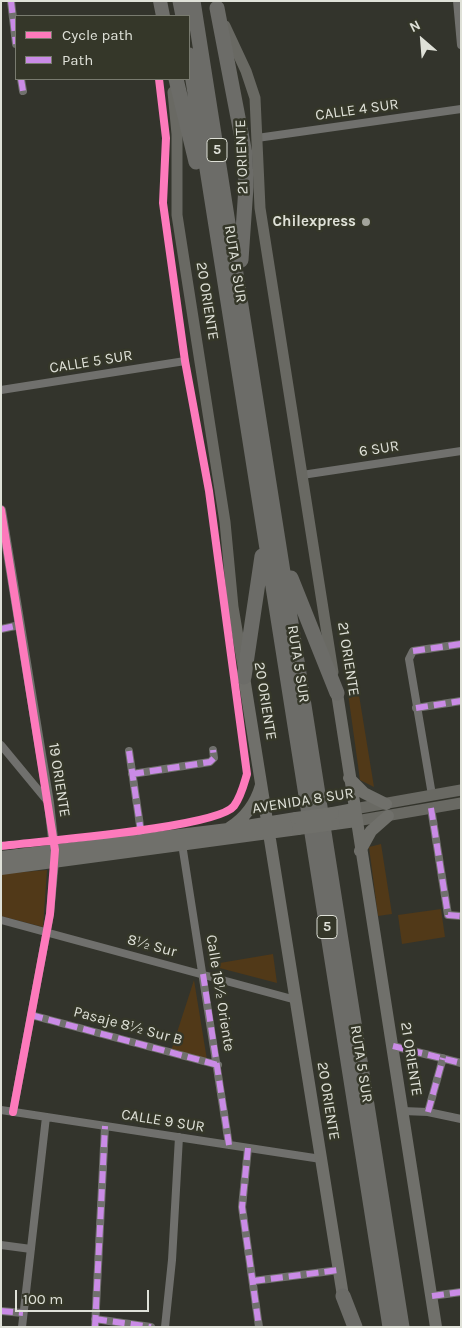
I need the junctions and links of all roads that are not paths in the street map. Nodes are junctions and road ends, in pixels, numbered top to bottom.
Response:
1 (11, 1) edge
2 (160, 1) edge
3 (180, 1) edge
4 (193, 1) edge
5 (457, 1) edge
6 (216, 5) edge
7 (163, 15) edge
8 (183, 15) edge
9 (15, 35) edge
10 (461, 44) edge
11 (190, 62) edge
12 (21, 80) edge
13 (171, 80) edge
14 (176, 80) edge
15 (23, 91) dead end
16 (461, 109) edge
17 (257, 138) junction
18 (216, 232) junction
19 (240, 299) junction
20 (185, 361) dead end
21 (1, 390) edge
22 (461, 450) edge
23 (302, 475) junction
24 (1, 510) edge
25 (264, 527) junction
26 (278, 541) junction
27 (20, 625) junction
28 (1, 629) edge
29 (461, 644) edge
30 (244, 678) junction
31 (337, 692) junction
32 (461, 701) edge
33 (416, 708) junction
34 (1, 745) edge
35 (213, 750) dead end
36 (129, 751) dead end
37 (132, 774) junction
38 (349, 778) junction
39 (261, 785) junction
40 (461, 790) edge
41 (432, 795) junction
42 (49, 803) junction
43 (461, 803) edge
44 (431, 808) junction
45 (387, 810) junction
46 (355, 815) junction
47 (268, 828) junction
48 (228, 829) junction
49 (142, 839) junction
50 (182, 844) junction
51 (360, 851) junction
52 (55, 856) junction
53 (1, 857) edge
54 (1, 869) edge
55 (461, 916) edge
56 (1, 920) edge
57 (47, 932) junction
58 (203, 974) junction
59 (296, 1000) junction
60 (31, 1015) junction
61 (392, 1046) junction
62 (443, 1058) junction
63 (461, 1063) edge
64 (218, 1065) junction
65 (1, 1110) edge
66 (403, 1111) junction
67 (13, 1112) junction
68 (428, 1112) junction
69 (46, 1117) junction
70 (461, 1119) edge
71 (105, 1126) junction
72 (179, 1138) junction
73 (229, 1145) junction
74 (248, 1148) junction
75 (321, 1159) junction
76 (1, 1245) edge
77 (31, 1249) junction
78 (339, 1270) junction
79 (253, 1281) junction
80 (461, 1292) edge
81 (343, 1296) junction
82 (432, 1296) junction
83 (1, 1311) edge
84 (23, 1313) junction
85 (95, 1323) edge
86 (22, 1327) edge
87 (151, 1327) edge
88 (165, 1327) edge
89 (259, 1327) edge
90 (348, 1327) edge
91 (355, 1327) edge
92 (390, 1327) edge
93 (402, 1327) edge
94 (436, 1327) edge

1 - 9 street
2 - 7 highway
3 - 8 highway
4 - 19 highway, RUTA 5 SUR / 5
5 - 10 street
6 - 17 main road, 21 ORIENTE
6 - 19 highway
11 - 18 highway, RUTA 5 SUR / 5
12 - 15 street
13 - 30 main road, 20 ORIENTE
14 - 18 highway
16 - 17 street, CALLE 4 SUR
17 - 23 main road, 21 ORIENTE
18 - 25 highway, RUTA 5 SUR / 5
19 - 26 highway, RUTA 5 SUR / 5
20 - 21 street, CALLE 5 SUR
22 - 23 street, 6 SUR
23 - 31 main road, 21 ORIENTE
24 - 27 street, 19 ORIENTE
25 - 30 highway
25 - 92 highway, RUTA 5 SUR / 5
26 - 31 highway
26 - 93 highway, RUTA 5 SUR / 5
27 - 28 street
27 - 42 street, 19 ORIENTE
29 - 33 street
30 - 39 main road, 20 ORIENTE
31 - 38 main road, 21 ORIENTE
32 - 33 street
33 - 41 street
34 - 42 street
35 - 37 street
36 - 37 street
37 - 49 street
38 - 45 main road
38 - 46 main road, 21 ORIENTE
39 - 47 main road, 20 ORIENTE
39 - 48 main road
40 - 41 main road, AVENIDA 8 SUR
41 - 45 main road, AVENIDA 8 SUR
42 - 52 street, 19 ORIENTE
43 - 44 main road, AVENIDA 8 SUR
44 - 45 main road, AVENIDA 8 SUR
44 - 55 street
45 - 46 main road, AVENIDA 8 SUR
45 - 51 main road
46 - 47 main road, AVENIDA 8 SUR, bridge
46 - 51 main road, 21 ORIENTE
47 - 48 main road, AVENIDA 8 SUR
47 - 50 main road, AVENIDA 8 SUR
47 - 59 main road, 20 ORIENTE
48 - 49 main road, AVENIDA 8 SUR
49 - 52 main road, AVENIDA 8 SUR
50 - 52 main road, AVENIDA 8 SUR
50 - 58 street, Calle 19½ Oriente
51 - 61 main road, 21 ORIENTE
52 - 53 main road, AVENIDA 8 SUR
52 - 54 main road, AVENIDA 8 SUR
52 - 57 street, 19 ORIENTE
56 - 57 street, 8½ Sur
57 - 58 street, 8½ Sur
57 - 60 street, 19 ORIENTE
58 - 59 street, 8½ Sur
58 - 64 street, Calle 19½ Oriente
59 - 75 main road, 20 ORIENTE
60 - 64 street, Pasaje 8½ Sur B
60 - 67 street, 19 ORIENTE
61 - 62 street
61 - 66 main road, 21 ORIENTE
62 - 63 street
62 - 68 street
64 - 73 street, Calle 19½ Oriente
65 - 67 street, CALLE 9 SUR
66 - 68 street
66 - 82 main road, 21 ORIENTE
67 - 69 street, CALLE 9 SUR
68 - 70 street
69 - 71 street, CALLE 9 SUR
69 - 77 street
71 - 72 street, CALLE 9 SUR
71 - 85 street
72 - 73 street, CALLE 9 SUR
72 - 88 street
73 - 74 street, CALLE 9 SUR
74 - 75 street, CALLE 9 SUR
74 - 79 street
75 - 78 main road, 20 ORIENTE
76 - 77 street
77 - 84 street
78 - 79 street
78 - 81 main road, 20 ORIENTE
79 - 89 street
80 - 82 street
81 - 90 street, 20 ORIENTE
81 - 91 highway
82 - 94 main road, 21 ORIENTE
83 - 84 street
84 - 86 street
85 - 87 street

